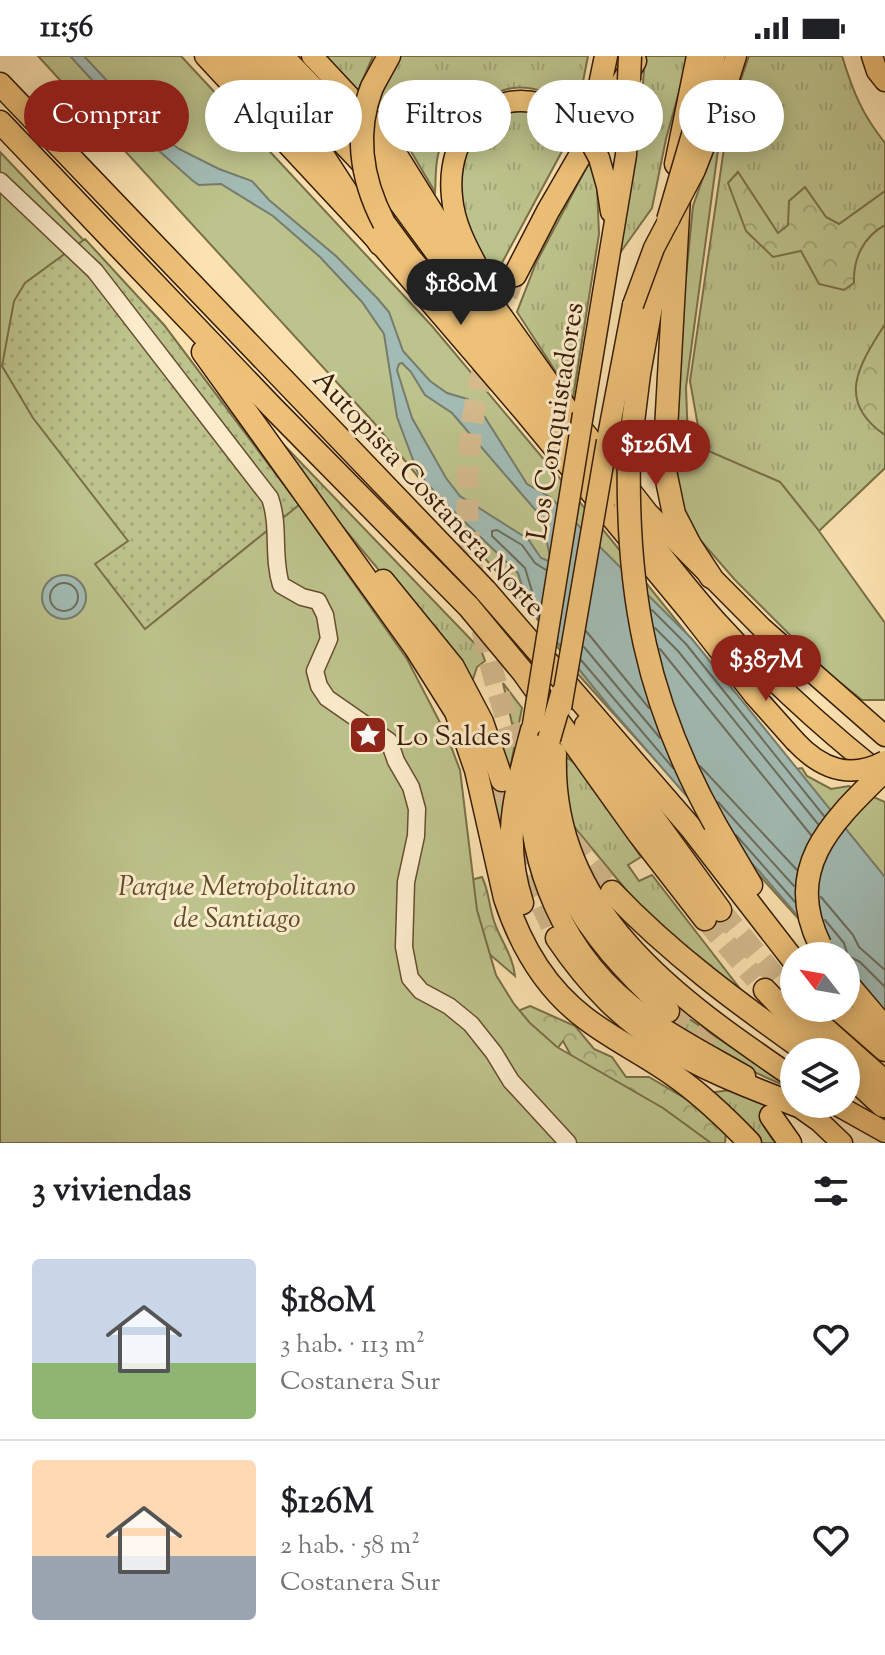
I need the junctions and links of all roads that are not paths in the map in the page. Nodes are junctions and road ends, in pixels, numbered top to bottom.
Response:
1 (205, 56) edge
2 (247, 56) edge
3 (263, 56) edge
4 (282, 56) edge
5 (312, 56) edge
6 (389, 56) edge
7 (606, 56) edge
8 (628, 56) edge
9 (637, 56) edge
10 (698, 56) edge
11 (714, 56) edge
12 (736, 56) edge
13 (224, 57) edge
14 (878, 69) edge
15 (274, 80) edge
16 (285, 80) edge
17 (629, 80) edge
18 (693, 80) edge
19 (713, 80) edge
20 (723, 80) edge
21 (0, 84) edge
22 (885, 90) edge
23 (0, 122) edge
24 (679, 144) edge
25 (352, 152) edge
26 (624, 152) edge
27 (681, 152) edge
28 (693, 152) edge
29 (0, 181) edge
30 (548, 211) junction
31 (668, 220) joint
32 (382, 233) junction
33 (612, 240) junction
34 (515, 275) tunnel mouth
35 (472, 277) junction
36 (159, 289) junction
37 (507, 323) junction
38 (602, 494) junction
39 (312, 503) junction
40 (711, 577) junction
41 (535, 647) junction
42 (562, 694) joint
43 (543, 734) junction
44 (885, 737) edge
45 (863, 760) junction
46 (885, 761) edge
47 (885, 770) edge
48 (885, 778) edge
49 (502, 780) tunnel mouth
50 (612, 892) tunnel mouth
51 (557, 938) tunnel mouth
52 (807, 942) edge
53 (815, 942) edge
54 (780, 943) edge
55 (765, 990) tunnel mouth
56 (860, 999) edge
57 (668, 1011) tunnel mouth
58 (860, 1021) edge
59 (817, 1022) edge
60 (853, 1022) edge
61 (885, 1028) edge
62 (787, 1038) edge
63 (811, 1038) edge
64 (885, 1050) edge
65 (638, 1052) junction
66 (780, 1068) edge
67 (885, 1082) edge
68 (860, 1085) edge
69 (860, 1090) edge
70 (780, 1095) edge
71 (780, 1098) edge
72 (883, 1106) edge
73 (771, 1116) dead end
74 (815, 1118) edge
75 (860, 1118) edge
76 (885, 1132) edge
77 (568, 1143) edge
78 (750, 1143) edge
79 (790, 1143) edge
80 (842, 1143) edge

1 - 32 main road
2 - 15 main road
3 - 16 highway
4 - 35 highway
5 - 35 main road
6 - 32 highway, bridge
7 - 30 highway
8 - 17 highway, bridge
9 - 30 highway
10 - 18 highway
11 - 19 highway
12 - 20 main road
13 - 32 highway
14 - 22 main road
21 - 41 highway, Autopista Costanera Norte
23 - 36 highway, Autopista Costanera Norte
24 - 52 highway, bridge
25 - 38 main road
26 - 33 main road, Los Conquistadores
27 - 40 highway
28 - 31 highway, bridge
29 - 77 street
30 - 34 highway
31 - 42 main road, bridge
32 - 38 main road
32 - 38 highway
33 - 37 main road, bridge
33 - 43 main road, Los Conquistadores, bridge
35 - 37 main road
36 - 39 highway
36 - 41 highway, Autopista Costanera Norte
37 - 40 main road
38 - 45 main road
38 - 46 main road, bridge
39 - 49 highway
39 - 65 highway
40 - 44 main road
41 - 54 highway, Autopista Costanera Norte
42 - 43 highway, bridge
43 - 57 highway
43 - 65 highway
43 - 66 main road
43 - 70 main road, Los Conquistadores
44 - 45 main road
45 - 48 main road
47 - 53 highway, bridge
50 - 62 highway
51 - 71 highway
55 - 63 highway
56 - 61 highway
58 - 64 highway
59 - 67 highway
60 - 64 highway
65 - 78 highway
68 - 72 highway
69 - 72 highway
73 - 79 highway
74 - 80 main road, Los Conquistadores
75 - 76 main road

